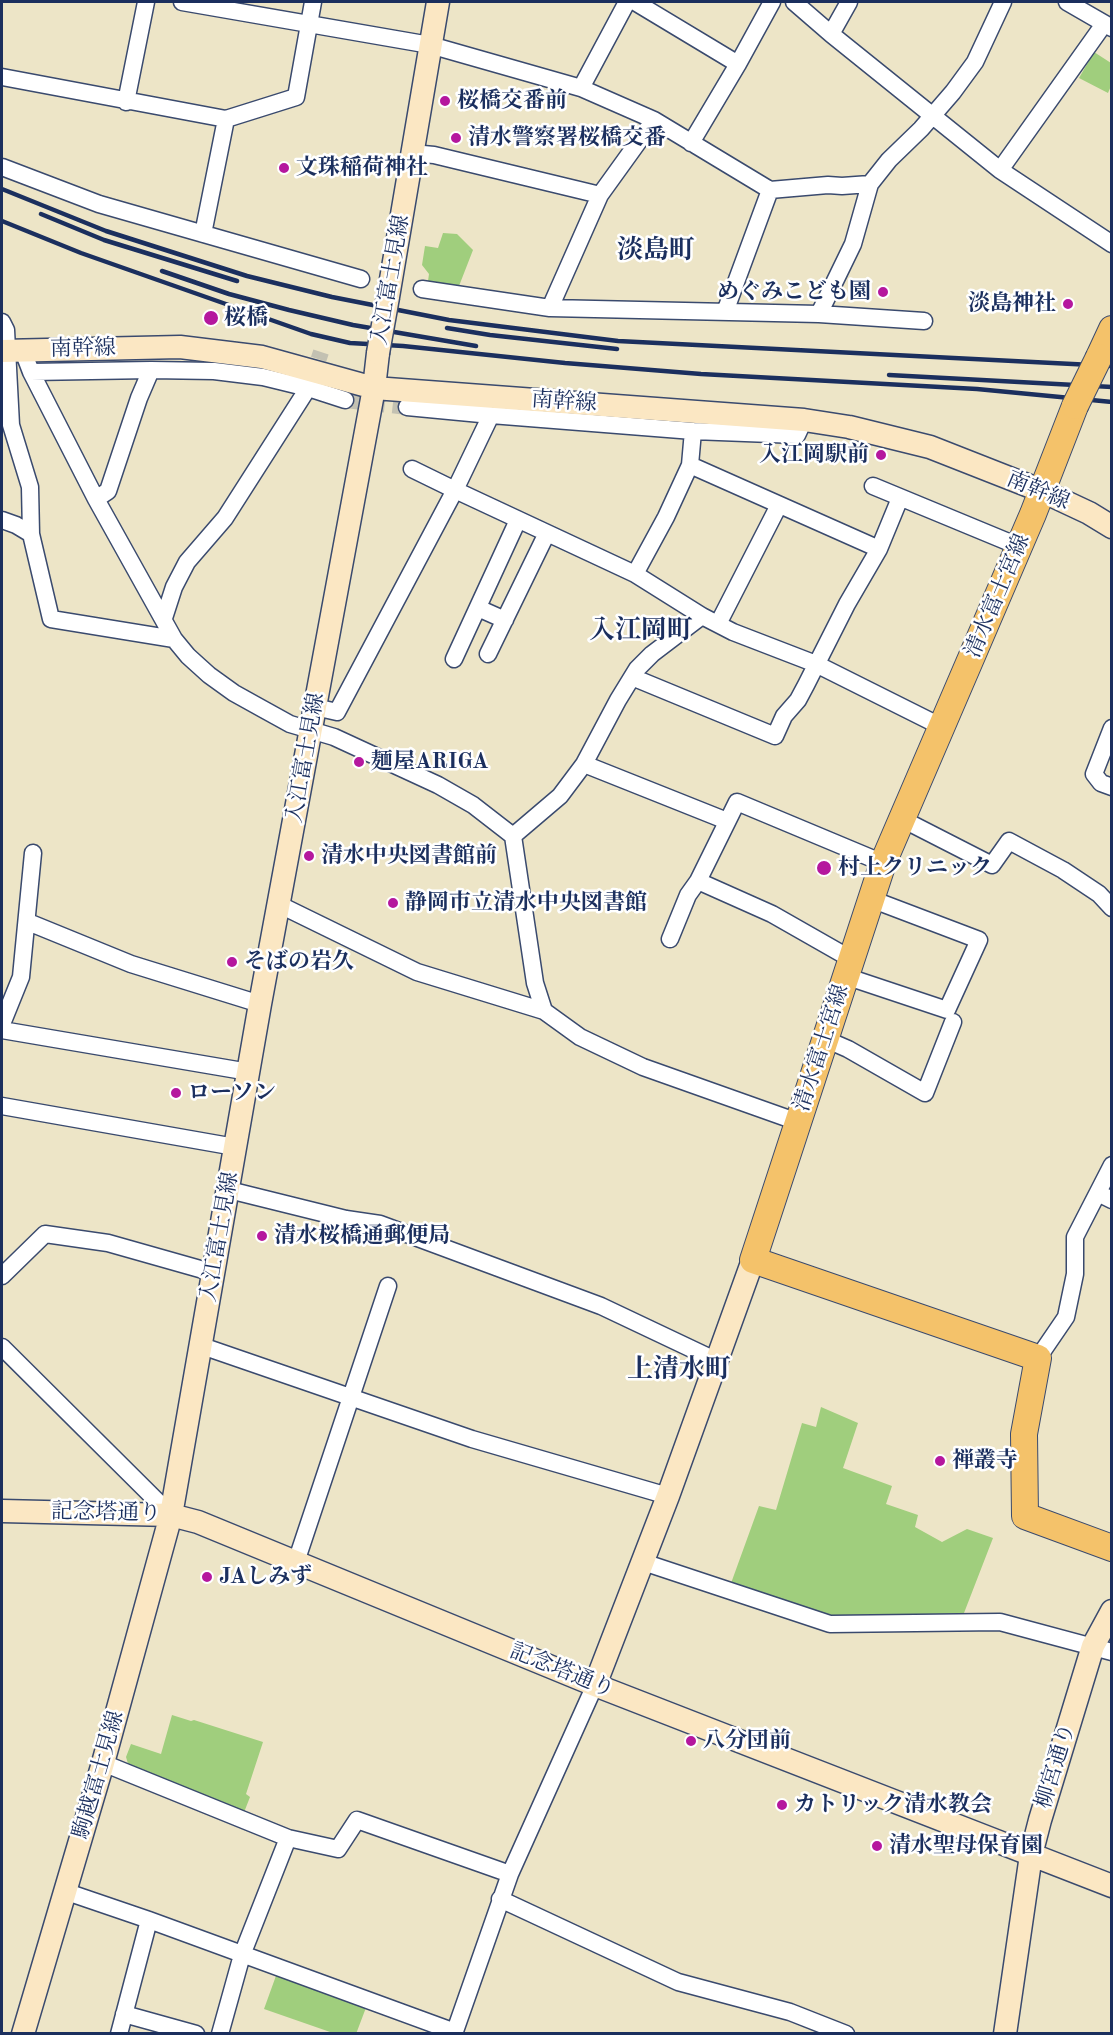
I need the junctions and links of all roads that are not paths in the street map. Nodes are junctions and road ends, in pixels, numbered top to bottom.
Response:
1 (146, 2) edge
2 (182, 2) edge
3 (313, 2) edge
4 (438, 2) edge
5 (627, 2) edge
6 (635, 2) edge
7 (772, 2) edge
8 (794, 2) edge
9 (849, 2) edge
10 (1003, 2) edge
11 (1067, 2) edge
12 (309, 24) junction
13 (1108, 26) edge
14 (831, 34) junction
15 (430, 45) junction
16 (738, 64) junction
17 (2, 77) edge
18 (581, 88) junction
19 (126, 102) junction
20 (932, 116) junction
21 (226, 119) junction
22 (654, 120) junction
23 (691, 143) junction
24 (412, 153) junction
25 (2, 168) edge
26 (1000, 170) junction
27 (870, 184) junction
28 (770, 190) junction
29 (600, 195) junction
30 (203, 234) junction
31 (1112, 244) edge
32 (361, 279) dead end
33 (422, 289) dead end
34 (550, 308) junction
35 (725, 312) junction
36 (819, 314) junction
37 (924, 321) dead end
38 (2, 322) edge
39 (1112, 329) edge
40 (10, 351) edge
41 (151, 370) junction
42 (31, 372) junction
43 (309, 386) junction
44 (374, 388) junction
45 (345, 400) tunnel mouth
46 (407, 407) tunnel mouth
47 (491, 415) junction
48 (804, 420) junction
49 (693, 431) junction
50 (690, 465) junction
51 (412, 469) dead end
52 (873, 486) dead end
53 (455, 490) junction
54 (1042, 491) junction
55 (900, 498) junction
56 (96, 499) junction
57 (779, 505) junction
58 (2, 520) edge
59 (518, 520) junction
60 (1112, 527) edge
61 (547, 533) junction
62 (31, 534) junction
63 (1018, 546) junction
64 (879, 549) junction
65 (635, 574) junction
66 (477, 608) junction
67 (702, 616) junction
68 (164, 618) junction
69 (505, 620) junction
70 (718, 624) junction
71 (174, 639) junction
72 (489, 654) dead end
73 (454, 659) dead end
74 (816, 664) junction
75 (632, 677) junction
76 (315, 707) junction
77 (942, 727) junction
78 (1112, 728) edge
79 (309, 731) junction
80 (584, 764) junction
81 (1112, 787) edge
82 (902, 819) junction
83 (727, 821) junction
84 (513, 836) junction
85 (33, 853) dead end
86 (883, 863) junction
87 (698, 880) junction
88 (871, 899) junction
89 (279, 905) junction
90 (1112, 908) edge
91 (28, 922) junction
92 (670, 939) dead end
93 (848, 967) junction
94 (260, 1004) junction
95 (544, 1011) junction
96 (953, 1022) dead end
97 (2, 1024) edge
98 (2, 1030) edge
99 (825, 1039) junction
100 (249, 1072) junction
101 (2, 1106) edge
102 (798, 1122) junction
103 (236, 1147) junction
104 (1112, 1165) edge
105 (229, 1190) junction
106 (1105, 1196) edge
107 (753, 1260) junction
108 (214, 1273) junction
109 (2, 1276) edge
110 (388, 1286) dead end
111 (202, 1346) junction
112 (2, 1347) edge
113 (1038, 1358) junction
114 (715, 1360) junction
115 (351, 1397) junction
116 (668, 1496) junction
117 (2, 1510) edge
118 (171, 1515) junction
119 (1112, 1548) edge
120 (296, 1562) junction
121 (643, 1562) junction
122 (1112, 1611) edge
123 (1102, 1649) edge
124 (595, 1685) junction
125 (104, 1763) junction
126 (288, 1838) junction
127 (1031, 1855) junction
128 (510, 1874) junction
129 (1112, 1886) edge
130 (64, 1891) junction
131 (500, 1899) junction
132 (148, 1920) junction
133 (243, 1955) junction
134 (124, 2013) junction
135 (454, 2033) edge
136 (22, 2034) edge
137 (119, 2034) edge
138 (196, 2034) edge
139 (220, 2034) edge
140 (846, 2034) edge
141 (1005, 2034) edge

1 - 19 street
2 - 12 street
3 - 12 street
4 - 15 main road, 入江富士見線
5 - 18 street
6 - 16 street
7 - 16 street
8 - 14 street
9 - 14 street
10 - 20 street
11 - 13 street
12 - 15 street
12 - 21 street
13 - 26 street
14 - 20 street
15 - 18 street
15 - 24 main road, 入江富士見線
16 - 23 street
17 - 19 street
18 - 22 street
19 - 21 street
20 - 26 street
20 - 27 street
21 - 30 street
22 - 23 street
22 - 29 street
23 - 28 street
24 - 29 street
24 - 44 main road, 入江富士見線, bridge
25 - 30 street
26 - 31 street
27 - 28 street
27 - 36 street
28 - 35 street
29 - 34 street
30 - 32 street
33 - 34 street
34 - 35 street
35 - 36 street
36 - 37 street
38 - 40 street
39 - 54 main road, 清水富士宮線, bridge
40 - 42 street
40 - 44 main road, 南幹線
40 - 62 street
41 - 42 street
41 - 43 street
41 - 56 street
42 - 56 street
43 - 45 street
43 - 68 street
44 - 48 main road, 南幹線
44 - 76 main road, 入江富士見線
46 - 47 street
47 - 49 street
47 - 53 street
48 - 49 street
48 - 54 main road, 南幹線
49 - 50 street
50 - 57 street
50 - 65 street
51 - 53 street
52 - 55 street
53 - 59 street
53 - 76 street
54 - 60 main road, 南幹線
54 - 63 main road, 清水富士宮線
55 - 63 street
55 - 64 street
56 - 68 street
57 - 64 street
57 - 70 street
58 - 62 street
59 - 61 street
59 - 66 street
61 - 65 street
61 - 69 street
62 - 71 street
63 - 77 main road, 清水富士宮線
64 - 74 street
65 - 67 street
66 - 69 street
66 - 73 street
67 - 70 street
67 - 75 street
68 - 71 street
69 - 72 street
70 - 74 street
71 - 79 street
74 - 75 street
74 - 77 street
75 - 80 street
76 - 79 main road, 入江富士見線
77 - 82 main road, 清水富士宮線
78 - 81 street
79 - 84 street
79 - 89 main road, 入江富士見線
80 - 83 street
80 - 84 street
82 - 86 main road, 清水富士宮線
82 - 90 street
83 - 86 street
83 - 87 street
84 - 95 street
85 - 91 street
86 - 88 main road, 清水富士宮線
87 - 92 street
87 - 93 street
88 - 93 main road, 清水富士宮線
88 - 93 street
89 - 94 main road, 入江富士見線
89 - 95 street
91 - 94 street
91 - 97 street
93 - 99 main road, 清水富士宮線
94 - 100 main road, 入江富士見線
95 - 102 street
96 - 99 street
98 - 100 street
99 - 102 main road, 清水富士宮線
100 - 103 main road, 入江富士見線
101 - 103 street
102 - 107 main road, 清水富士宮線
103 - 105 main road, 入江富士見線
104 - 106 street
105 - 108 main road, 入江富士見線
105 - 114 street
106 - 113 street
107 - 113 main road
107 - 114 main road
108 - 109 street
108 - 111 main road, 入江富士見線
110 - 115 street
111 - 115 street
111 - 118 main road, 入江富士見線
112 - 118 street
113 - 119 main road
114 - 116 main road
115 - 116 street
115 - 120 street
116 - 121 main road
117 - 118 main road, 記念塔通り
118 - 120 main road, 記念塔通り
118 - 125 main road, 駒越富士見線
120 - 124 main road, 記念塔通り
121 - 123 street
121 - 124 main road
122 - 123 main road, 柳宮通り
123 - 127 main road, 柳宮通り
124 - 127 main road, 記念塔通り
124 - 128 street
125 - 126 street
125 - 130 main road, 駒越富士見線
126 - 128 street
126 - 133 street
127 - 129 main road, 記念塔通り
127 - 141 main road, 柳宮通り
128 - 131 street
130 - 132 street
130 - 136 main road, 駒越富士見線
131 - 135 street
131 - 140 street
132 - 133 street
132 - 134 street
133 - 135 street
133 - 139 street
134 - 137 street
134 - 138 street

